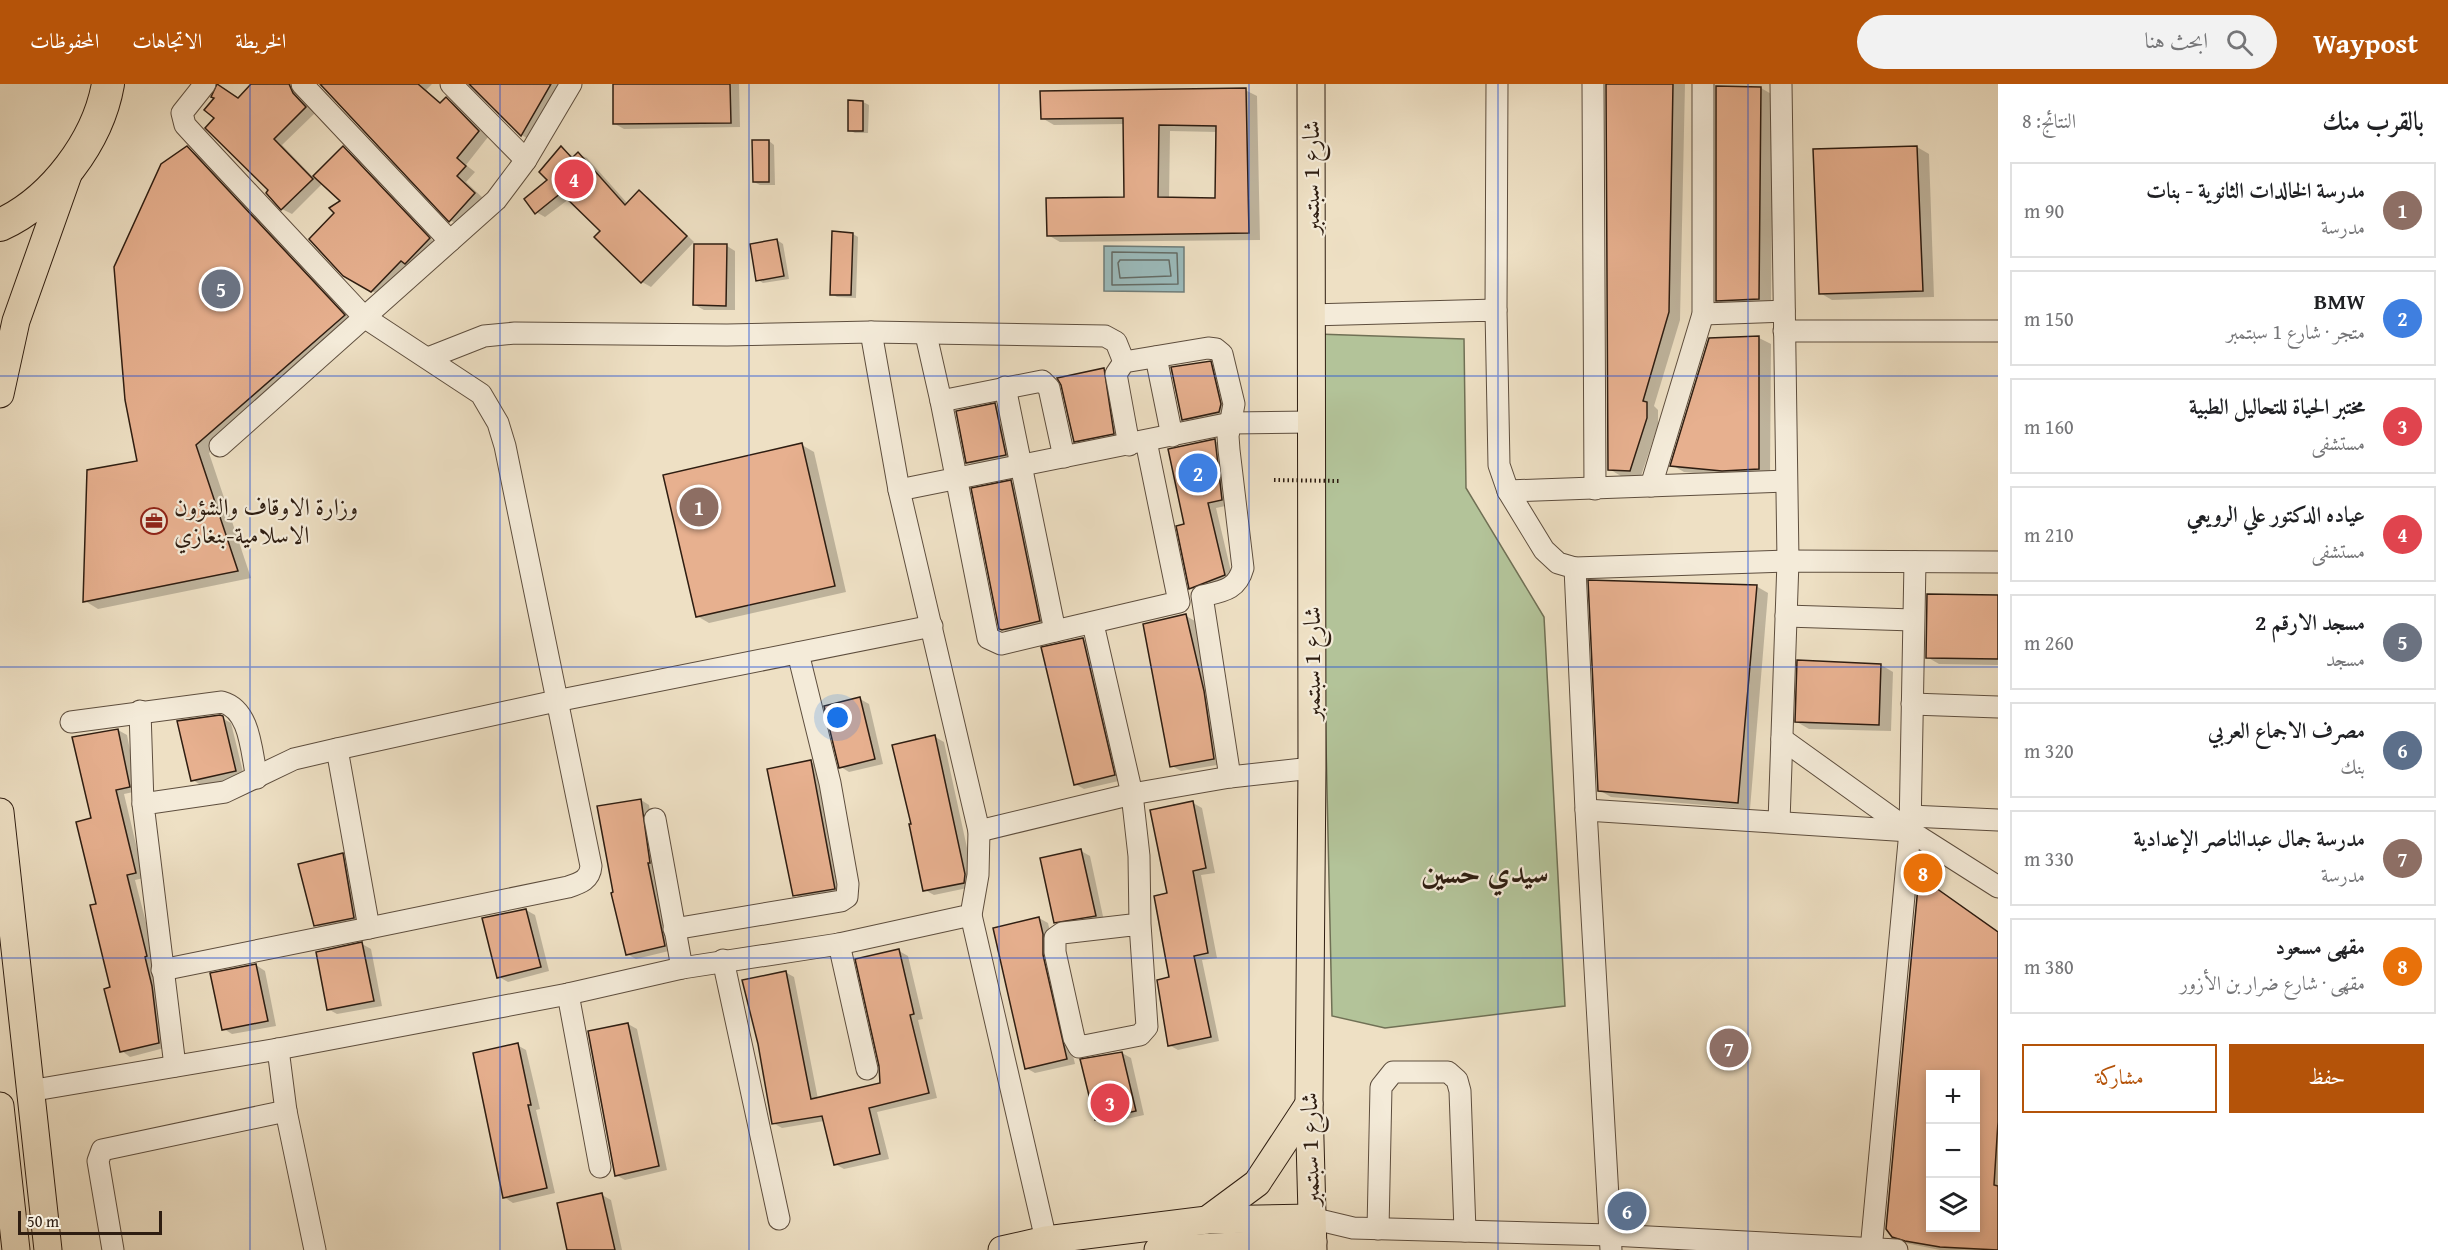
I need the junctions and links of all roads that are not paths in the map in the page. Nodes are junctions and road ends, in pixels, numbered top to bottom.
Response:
1 (108, 84) edge
2 (124, 84) edge
3 (205, 84) edge
4 (302, 84) edge
5 (451, 84) edge
6 (571, 84) edge
7 (1311, 84) edge
8 (1497, 84) edge
9 (1593, 84) edge
10 (1703, 84) edge
11 (1781, 84) edge
12 (96, 123) junction
13 (526, 160) junction
14 (71, 166) junction
15 (0, 225) edge
16 (450, 241) junction
17 (1496, 310) junction
18 (1703, 314) junction
19 (1310, 315) junction
20 (364, 317) junction
21 (1784, 321) junction
22 (1998, 331) edge
23 (871, 332) junction
24 (926, 335) junction
25 (1156, 357) junction
26 (428, 358) junction
27 (1124, 362) junction
28 (1005, 387) junction
29 (0, 394) edge
30 (941, 401) junction
31 (1311, 422) junction
32 (1231, 423) junction
33 (1172, 436) junction
34 (1137, 443) junction
35 (220, 446) dead end
36 (1064, 457) junction
37 (1022, 466) junction
38 (957, 480) junction
39 (1785, 481) junction
40 (1651, 486) junction
41 (1595, 489) junction
42 (898, 490) junction
43 (1508, 492) junction
44 (1788, 561) junction
45 (1915, 562) junction
46 (1998, 562) edge
47 (1575, 568) junction
48 (1202, 596) junction
49 (1179, 602) junction
50 (1786, 616) junction
51 (1913, 620) junction
52 (1093, 624) junction
53 (932, 626) junction
54 (1055, 631) junction
55 (798, 653) junction
56 (556, 701) junction
57 (1912, 704) junction
58 (1998, 707) edge
59 (140, 711) junction
60 (71, 722) dead end
61 (1782, 739) junction
62 (337, 749) junction
63 (1312, 768) junction
64 (1230, 777) junction
65 (257, 778) junction
66 (1132, 794) junction
67 (143, 804) junction
68 (1586, 810) junction
69 (0, 812) edge
70 (655, 819) dead end
71 (1998, 820) edge
72 (1779, 822) junction
73 (1910, 823) junction
74 (979, 831) junction
75 (1998, 887) edge
76 (971, 915) junction
77 (1140, 924) junction
78 (369, 928) junction
79 (674, 929) junction
80 (839, 944) junction
81 (723, 960) junction
82 (681, 968) junction
83 (162, 970) junction
84 (568, 994) junction
85 (278, 1050) junction
86 (175, 1066) junction
87 (867, 1069) dead end
88 (29, 1091) junction
89 (1309, 1104) junction
90 (0, 1106) edge
91 (286, 1111) junction
92 (600, 1167) dead end
93 (779, 1219) dead end
94 (1207, 1220) junction
95 (1378, 1229) junction
96 (1465, 1231) junction
97 (1312, 1237) edge
98 (1046, 1240) junction
99 (1611, 1243) edge
100 (1737, 1246) edge
101 (1240, 1247) edge
102 (1871, 1248) edge
103 (1168, 1249) edge
104 (16, 1250) edge
105 (48, 1250) edge
106 (114, 1250) edge
107 (315, 1250) edge
108 (1002, 1250) edge
109 (1897, 1250) edge

1 - 12 highway
2 - 12 highway
3 - 20 street
4 - 16 street
5 - 13 street
6 - 13 street
7 - 19 main road, شارع 1 سبتمبر
8 - 17 street
9 - 41 street
10 - 18 street
11 - 21 street
12 - 14 highway
13 - 16 street
14 - 15 highway
14 - 29 main road
16 - 20 street
17 - 19 street
17 - 43 street
18 - 21 street
18 - 40 street
19 - 31 main road, شارع 1 سبتمبر
20 - 26 street
20 - 35 street
21 - 22 street
21 - 39 street
23 - 24 street
23 - 26 street
23 - 42 street
24 - 27 street
24 - 30 street
25 - 27 street
25 - 32 street
25 - 33 street
26 - 56 street
27 - 34 street
28 - 30 street
28 - 36 street
28 - 37 street
30 - 38 street
31 - 32 street
31 - 63 main road, شارع 1 سبتمبر
32 - 33 street
32 - 48 street
33 - 34 street
34 - 36 street
34 - 49 street
36 - 37 street
37 - 38 street
37 - 54 street
38 - 42 street
38 - 54 street
39 - 40 street
39 - 44 street
40 - 41 street
41 - 43 street
42 - 53 street
43 - 47 street
44 - 45 street
44 - 47 street
44 - 50 street
45 - 46 street
45 - 51 street
47 - 68 street
48 - 49 street
48 - 64 street
49 - 52 street
50 - 51 street
50 - 61 street
51 - 57 street
52 - 54 street
52 - 66 street
53 - 55 street
53 - 74 street
55 - 56 street
55 - 79 street
56 - 62 street
56 - 78 street
57 - 58 street
57 - 73 street
59 - 60 street
59 - 65 street
59 - 67 street
61 - 72 street
61 - 73 street
62 - 65 street
62 - 78 street
63 - 64 street
63 - 89 main road, شارع 1 سبتمبر
64 - 66 street
65 - 67 street
66 - 74 street
66 - 77 street
67 - 83 street
68 - 72 street
68 - 99 street
69 - 88 main road
70 - 79 street
71 - 73 street
72 - 73 street
73 - 75 street
73 - 102 street
74 - 76 street
76 - 80 street
76 - 98 street
77 - 77 street
78 - 83 street
79 - 82 street
80 - 81 street
80 - 87 street
81 - 82 street
81 - 93 street
82 - 84 street
83 - 86 street
84 - 85 street
84 - 92 street
85 - 86 street
85 - 91 street
86 - 88 street
88 - 105 main road
89 - 94 main road
89 - 97 main road, شارع 1 سبتمبر
90 - 104 main road
91 - 106 street
91 - 107 street
94 - 97 main road
94 - 98 main road
95 - 96 street
95 - 96 street
95 - 97 street
96 - 99 street
97 - 101 main road
98 - 108 main road
99 - 100 street
100 - 102 street
101 - 103 main road
102 - 109 street

